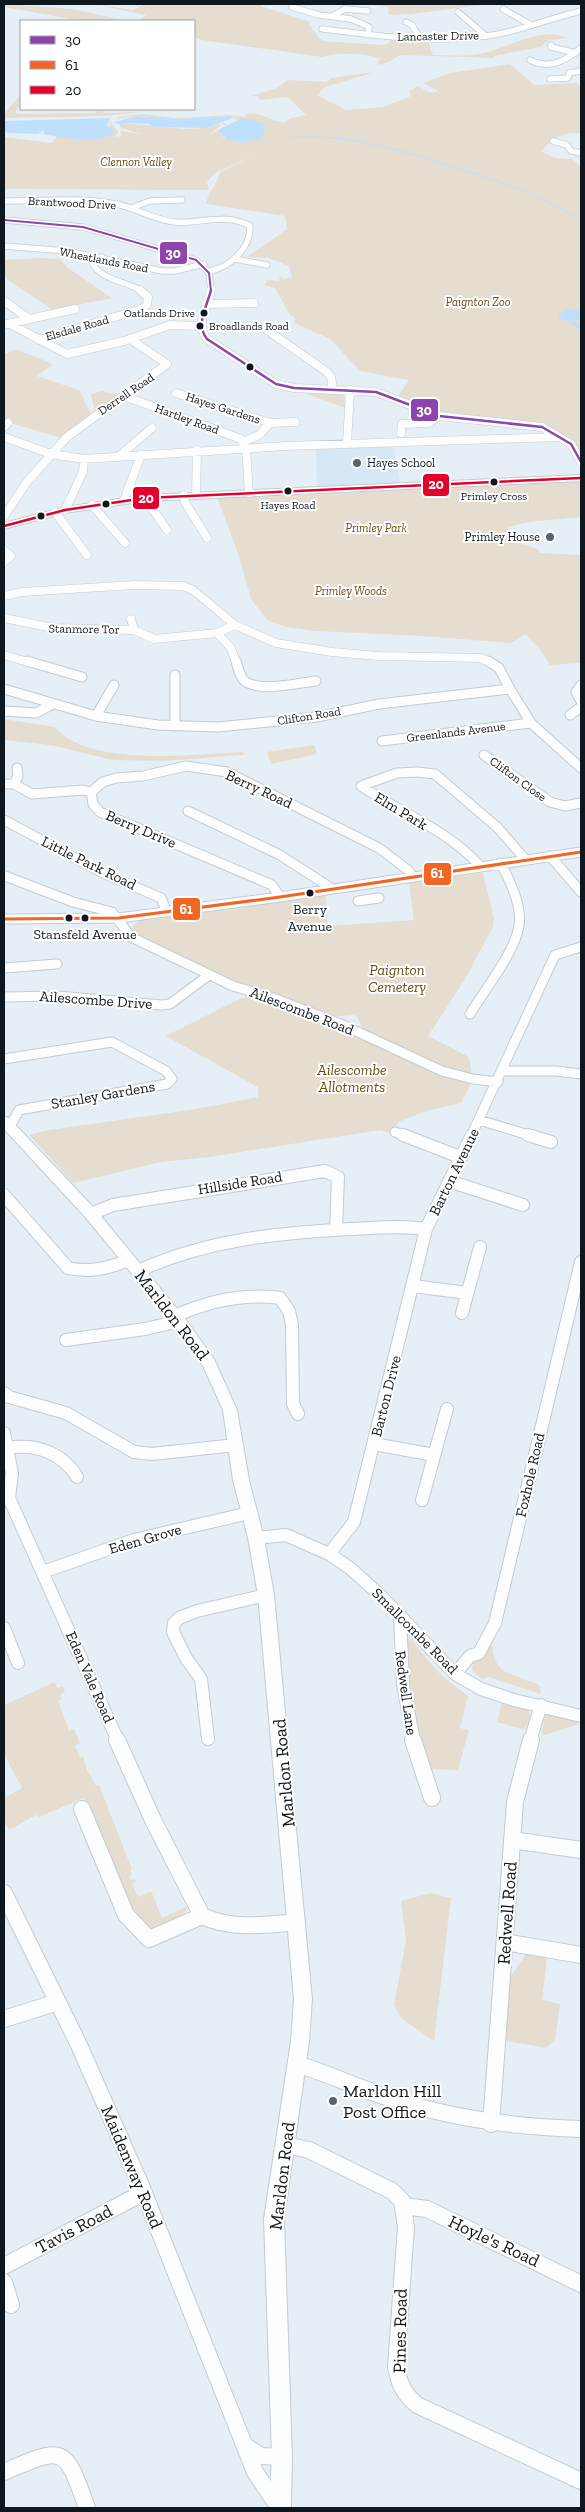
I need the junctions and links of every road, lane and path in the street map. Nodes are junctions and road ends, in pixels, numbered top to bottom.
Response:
1 (292, 7) dead end
2 (502, 8) dead end
3 (581, 11) edge
4 (368, 12) dead end
5 (458, 12) dead end
6 (334, 15) junction
7 (406, 22) dead end
8 (528, 24) junction
9 (322, 29) dead end
10 (368, 34) junction
11 (486, 36) junction
12 (419, 37) junction
13 (550, 47) dead end
14 (581, 48) edge
15 (576, 53) junction
16 (530, 60) dead end
17 (581, 70) edge
18 (550, 79) dead end
19 (553, 141) dead end
20 (581, 153) edge
21 (182, 200) dead end
22 (4, 201) edge
23 (131, 208) junction
24 (4, 220) edge
25 (4, 246) edge
26 (102, 257) junction
27 (235, 259) junction
28 (204, 264) junction
29 (267, 265) dead end
30 (210, 271) junction
31 (4, 301) edge
32 (254, 303) dead end
33 (206, 304) junction
34 (72, 311) dead end
35 (28, 318) junction
36 (7, 324) edge
37 (200, 326) junction
38 (264, 328) dead end
39 (130, 339) junction
40 (39, 340) junction
41 (333, 390) junction
42 (350, 390) junction
43 (176, 393) dead end
44 (124, 396) junction
45 (439, 416) junction
46 (295, 422) dead end
47 (270, 423) junction
48 (152, 428) dead end
49 (401, 433) dead end
50 (561, 437) junction
51 (5, 439) edge
52 (347, 444) junction
53 (245, 445) junction
54 (197, 450) junction
55 (51, 454) junction
56 (141, 455) junction
57 (118, 457) junction
58 (84, 459) junction
59 (581, 462) edge
60 (581, 478) edge
61 (249, 493) junction
62 (196, 495) junction
63 (184, 496) junction
64 (145, 498) junction
65 (124, 500) junction
66 (92, 505) junction
67 (60, 511) junction
68 (4, 515) edge
69 (8, 525) edge
70 (167, 530) dead end
71 (207, 538) dead end
72 (125, 542) dead end
73 (4, 550) edge
74 (88, 555) dead end
75 (4, 562) edge
76 (4, 596) edge
77 (12, 618) edge
78 (131, 619) dead end
79 (235, 625) junction
80 (134, 630) junction
81 (216, 634) junction
82 (4, 655) edge
83 (175, 675) dead end
84 (82, 677) dead end
85 (318, 680) dead end
86 (114, 685) dead end
87 (581, 685) edge
88 (4, 689) edge
89 (510, 689) junction
90 (581, 701) edge
91 (53, 704) junction
92 (581, 707) edge
93 (4, 711) edge
94 (570, 715) dead end
95 (96, 716) junction
96 (531, 723) junction
97 (175, 726) junction
98 (381, 741) dead end
99 (484, 755) dead end
100 (580, 765) edge
101 (17, 768) dead end
102 (9, 784) edge
103 (91, 792) junction
104 (581, 803) edge
105 (188, 811) dead end
106 (4, 820) edge
107 (581, 852) edge
108 (550, 856) junction
109 (525, 859) junction
110 (500, 863) junction
111 (481, 867) junction
112 (5, 876) dead end
113 (412, 877) junction
114 (366, 883) junction
115 (331, 888) junction
116 (581, 892) edge
117 (280, 897) junction
118 (358, 901) dead end
119 (166, 912) junction
120 (119, 918) junction
121 (4, 919) edge
122 (581, 947) edge
123 (57, 964) dead end
124 (4, 968) edge
125 (209, 975) junction
126 (4, 997) edge
127 (470, 1014) dead end
128 (4, 1059) edge
129 (502, 1071) junction
130 (581, 1074) edge
131 (498, 1082) junction
132 (479, 1120) junction
133 (7, 1123) edge
134 (395, 1132) dead end
135 (551, 1142) dead end
136 (460, 1157) junction
137 (449, 1181) junction
138 (4, 1194) edge
139 (523, 1205) dead end
140 (91, 1214) junction
141 (426, 1229) junction
142 (336, 1230) junction
143 (480, 1247) dead end
144 (581, 1262) edge
145 (134, 1266) junction
146 (413, 1286) junction
147 (467, 1293) junction
148 (577, 1295) edge
149 (462, 1313) dead end
150 (177, 1318) junction
151 (66, 1340) dead end
152 (6, 1399) edge
153 (447, 1409) dead end
154 (298, 1414) dead end
155 (4, 1433) edge
156 (374, 1444) junction
157 (236, 1445) junction
158 (8, 1448) junction
159 (434, 1456) junction
160 (77, 1477) dead end
161 (422, 1500) dead end
162 (249, 1513) junction
163 (256, 1538) junction
164 (329, 1554) junction
165 (43, 1572) junction
166 (266, 1595) junction
167 (400, 1615) junction
168 (4, 1628) edge
169 (18, 1663) dead end
170 (455, 1674) junction
171 (541, 1705) junction
172 (581, 1716) edge
173 (208, 1739) dead end
174 (432, 1798) dead end
175 (82, 1809) dead end
176 (512, 1840) junction
177 (581, 1850) edge
178 (4, 1893) edge
179 (202, 1916) junction
180 (297, 1922) junction
181 (505, 1942) junction
182 (581, 1955) edge
183 (58, 2002) junction
184 (4, 2019) edge
185 (297, 2064) junction
186 (491, 2124) junction
187 (581, 2129) edge
188 (285, 2145) junction
189 (142, 2188) junction
190 (404, 2206) junction
191 (4, 2266) edge
192 (4, 2282) edge
193 (581, 2284) edge
194 (11, 2305) dead end
195 (246, 2447) junction
196 (282, 2457) junction
197 (4, 2472) edge
198 (581, 2481) edge
199 (87, 2508) edge
200 (280, 2508) edge

1 - 6 street
2 - 8 street
3 - 8 street, Lancaster Drive
4 - 6 street
5 - 11 street
6 - 10 street
7 - 12 street
8 - 11 street, Lancaster Drive
9 - 10 street, Lancaster Drive
10 - 12 street, Lancaster Drive
11 - 12 street, Lancaster Drive
13 - 15 street
14 - 15 street
15 - 16 street
17 - 18 street
19 - 20 street
21 - 23 street
22 - 23 street, Brantwood Drive
23 - 27 street, Brantwood Drive
24 - 28 street
25 - 26 street, Wheatlands Road
26 - 28 street, Wheatlands Road
26 - 40 street, Elsdale Road
27 - 29 street
27 - 30 street
28 - 30 street
30 - 33 street
31 - 35 street
32 - 33 street
33 - 37 street
34 - 35 street
35 - 36 street
36 - 40 street
37 - 39 street
37 - 41 street
38 - 41 street
39 - 40 street
39 - 44 street, Derrell Road
41 - 42 street
42 - 45 street
42 - 52 street
43 - 47 street, Hayes Gardens
44 - 53 street, Hartley Road
44 - 55 street, Derrell Road
45 - 49 street
45 - 50 street
46 - 47 street, Hayes Gardens
47 - 53 street, Hayes Gardens
48 - 57 street
50 - 52 street
50 - 59 street
51 - 55 street
52 - 53 street
53 - 54 street
53 - 61 street
54 - 56 street
54 - 62 street
55 - 58 street
55 - 68 street, Derrell Road
56 - 57 street
56 - 65 street
57 - 58 street
58 - 67 street
60 - 61 main road
61 - 62 main road
62 - 63 main road
63 - 64 main road
63 - 71 street
64 - 65 main road
64 - 70 street
65 - 66 main road
66 - 67 main road
66 - 72 street
67 - 69 main road
67 - 74 street
68 - 69 street
73 - 75 street
76 - 79 street
77 - 80 street, Stanmore Tor
78 - 80 street
79 - 81 street
79 - 89 street
80 - 81 street
81 - 85 street
82 - 84 street
83 - 97 street
86 - 95 street
87 - 90 street
88 - 91 street, Clifton Road
89 - 96 street
89 - 97 street, Clifton Road
91 - 93 street
91 - 95 street, Clifton Road
92 - 94 street
95 - 97 street, Clifton Road
96 - 98 street, Greenlands Avenue
96 - 100 street
99 - 104 street, Clifton Close
101 - 102 street
102 - 103 street
103 - 113 street, Berry Road
103 - 117 street, Berry Drive
105 - 115 street
106 - 119 street, Little Park Road
107 - 108 street
108 - 109 street
108 - 116 street
109 - 110 street
109 - 111 street, Elm Park
110 - 111 street
110 - 127 street
111 - 113 street
112 - 120 street
113 - 114 street
114 - 115 street
114 - 118 street
115 - 117 street
117 - 119 street
119 - 120 street
120 - 121 street
120 - 125 street, Ailescombe Road
122 - 129 street, Barton Avenue
123 - 124 street
125 - 126 street, Ailescombe Drive
125 - 131 street, Ailescombe Road
128 - 133 street, Stanley Gardens
129 - 130 street
129 - 131 street, Barton Avenue
131 - 132 street, Barton Avenue
132 - 135 street
132 - 136 street, Barton Avenue
133 - 140 main road, Marldon Road
134 - 136 street
136 - 137 street, Barton Avenue
137 - 139 street
137 - 141 street, Barton Avenue
138 - 145 street, Barton Avenue
140 - 142 street, Hillside Road
140 - 145 main road, Marldon Road
141 - 142 street, Barton Avenue
141 - 146 street, Barton Drive
142 - 145 street, Barton Avenue
143 - 147 street
144 - 148 street, Foxhole Road
145 - 150 main road, Marldon Road
146 - 147 street
146 - 156 street, Barton Drive
147 - 149 street
148 - 170 street, Foxhole Road
150 - 151 street
150 - 154 street
150 - 157 main road, Marldon Road
152 - 157 street
153 - 159 street
155 - 158 street, Eden Vale Road
156 - 159 street
156 - 164 street, Barton Drive
157 - 162 main road, Marldon Road
158 - 160 street
158 - 165 street, Eden Vale Road
159 - 161 street
162 - 163 main road, Marldon Road
162 - 165 street, Eden Grove
163 - 164 street, Smallcombe Road
163 - 166 main road, Marldon Road
164 - 167 street, Smallcombe Road
165 - 179 street, Eden Vale Road
166 - 173 street
166 - 180 main road, Marldon Road
167 - 170 street, Smallcombe Road
167 - 174 street, Redwell Lane
168 - 169 street
170 - 171 street, Smallcombe Road
171 - 172 street, Smallcombe Road
171 - 176 street, Redwell Road
175 - 179 street
176 - 177 street
176 - 181 street, Redwell Road
178 - 183 street, Maidenway Road
179 - 180 street
180 - 185 main road, Marldon Road
181 - 182 street
181 - 186 street, Redwell Road
183 - 184 street
183 - 189 street, Maidenway Road
185 - 186 street
185 - 188 main road, Marldon Road
186 - 187 street
188 - 190 street
188 - 196 main road, Marldon Road
189 - 191 street, Tavis Road
189 - 195 street, Maidenway Road
190 - 193 street, Hoyle's Road
190 - 198 street, Pines Road
192 - 194 street
195 - 196 street
195 - 200 street, Maidenway Road
196 - 200 main road, Marldon Road
197 - 199 street

